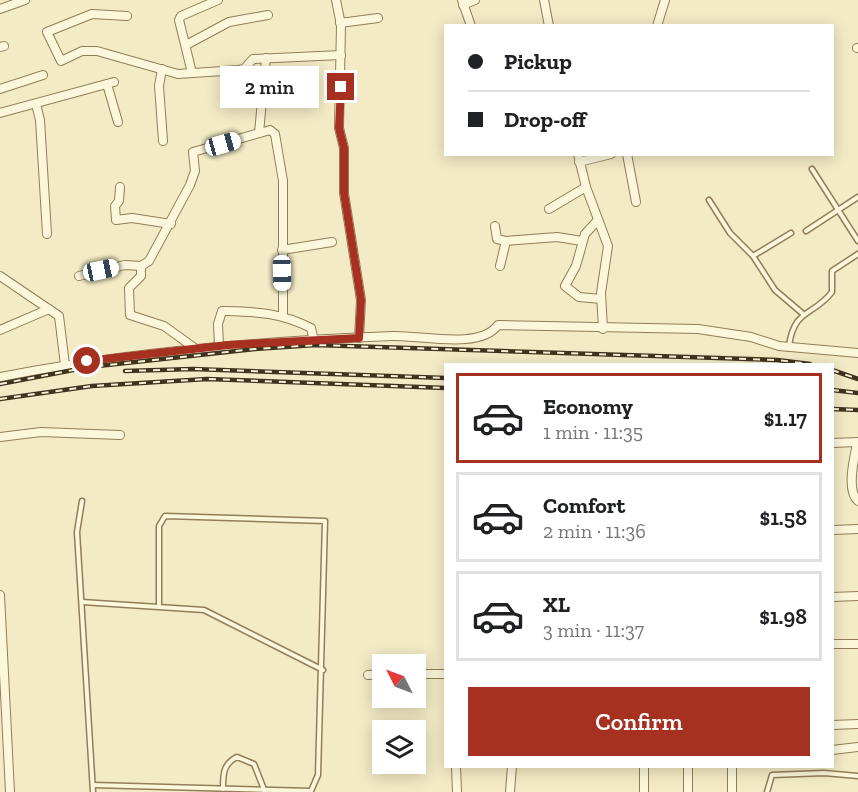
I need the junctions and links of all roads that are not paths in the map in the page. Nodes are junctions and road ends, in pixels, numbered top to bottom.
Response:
1 (25, 0) edge
2 (218, 0) edge
3 (336, 0) edge
4 (475, 0) edge
5 (544, 0) edge
6 (665, 0) edge
7 (462, 2) edge
8 (0, 9) edge
9 (268, 15) dead end
10 (127, 16) dead end
11 (378, 18) dead end
12 (340, 23) junction
13 (470, 24) edge
14 (549, 24) edge
15 (658, 24) edge
16 (186, 45) junction
17 (341, 55) junction
18 (266, 58) junction
19 (162, 69) junction
20 (192, 74) junction
21 (43, 75) dead end
22 (0, 89) edge
23 (36, 104) junction
24 (0, 113) edge
25 (118, 122) dead end
26 (259, 133) junction
27 (163, 141) dead end
28 (595, 156) edge
29 (627, 156) edge
30 (579, 158) edge
31 (812, 169) dead end
32 (120, 187) dead end
33 (586, 187) junction
34 (858, 197) edge
35 (709, 200) dead end
36 (636, 202) dead end
37 (549, 209) dead end
38 (838, 210) junction
39 (598, 220) junction
40 (171, 224) junction
41 (495, 226) dead end
42 (806, 231) dead end
43 (791, 233) dead end
44 (47, 234) dead end
45 (506, 241) junction
46 (582, 241) junction
47 (858, 241) edge
48 (332, 242) dead end
49 (282, 250) junction
50 (858, 254) edge
51 (753, 256) junction
52 (141, 266) junction
53 (500, 266) dead end
54 (0, 276) edge
55 (79, 276) dead end
56 (602, 299) junction
57 (49, 309) junction
58 (802, 313) junction
59 (283, 315) junction
60 (603, 329) junction
61 (0, 330) edge
62 (359, 338) junction
63 (314, 341) junction
64 (219, 346) junction
65 (789, 347) junction
66 (196, 349) junction
67 (858, 352) edge
68 (65, 365) junction
69 (0, 377) edge
70 (120, 435) dead end
71 (0, 436) edge
72 (834, 443) edge
73 (858, 443) edge
74 (82, 501) dead end
75 (858, 501) edge
76 (834, 530) edge
77 (858, 530) edge
78 (0, 597) edge
79 (834, 597) edge
80 (858, 597) edge
81 (82, 602) junction
82 (159, 606) junction
83 (834, 644) edge
84 (858, 644) edge
85 (2, 666) edge
86 (323, 670) junction
87 (426, 674) edge
88 (444, 674) edge
89 (368, 675) dead end
90 (372, 675) edge
91 (3, 709) edge
92 (858, 724) edge
93 (834, 725) edge
94 (858, 747) edge
95 (834, 750) edge
96 (456, 768) edge
97 (512, 768) edge
98 (644, 768) edge
99 (688, 768) edge
100 (732, 768) edge
101 (858, 777) edge
102 (93, 785) junction
103 (223, 789) junction
104 (265, 790) edge
105 (10, 792) edge
106 (93, 792) edge
107 (457, 792) edge
108 (510, 792) edge
109 (644, 792) edge
110 (688, 792) edge
111 (732, 792) edge
112 (767, 792) edge

1 - 8 street
2 - 16 street
3 - 12 street
4 - 7 street
5 - 14 street
6 - 15 street
7 - 13 street
9 - 16 street
10 - 19 street
11 - 12 street
12 - 17 street
16 - 20 street
17 - 18 street
17 - 62 street
18 - 20 street
18 - 26 street
19 - 20 street
19 - 27 street
21 - 22 street
23 - 24 street
23 - 25 street
23 - 44 street
26 - 40 street
26 - 49 street
28 - 30 street
29 - 36 street
30 - 33 street
31 - 38 lane
32 - 40 street
33 - 37 street
33 - 39 street
34 - 38 lane
35 - 51 lane
38 - 42 lane
38 - 47 lane
39 - 46 street
39 - 56 street
40 - 52 street
41 - 45 street
43 - 51 lane
45 - 46 street
45 - 53 street
46 - 56 street
48 - 49 street
49 - 59 street
50 - 58 lane
51 - 58 lane
52 - 55 street
52 - 66 street
54 - 57 street
56 - 60 street
57 - 61 street
57 - 68 street
58 - 65 lane
59 - 63 street
59 - 64 street
60 - 62 street
60 - 65 street
62 - 63 street
63 - 64 street
64 - 66 street
65 - 67 street
66 - 68 street
68 - 69 street
70 - 71 street
72 - 73 street
73 - 75 street
74 - 81 lane
76 - 77 street
78 - 85 street
79 - 80 street
81 - 82 lane
81 - 102 lane
82 - 86 lane
82 - 86 lane
83 - 84 street
85 - 91 street
86 - 104 lane
87 - 88 street
89 - 90 street
91 - 105 street
92 - 93 street
94 - 95 street
96 - 107 street
97 - 108 street
98 - 109 street
99 - 110 street
100 - 111 street
101 - 112 lane
102 - 103 lane
102 - 106 lane
103 - 104 lane
103 - 104 lane

